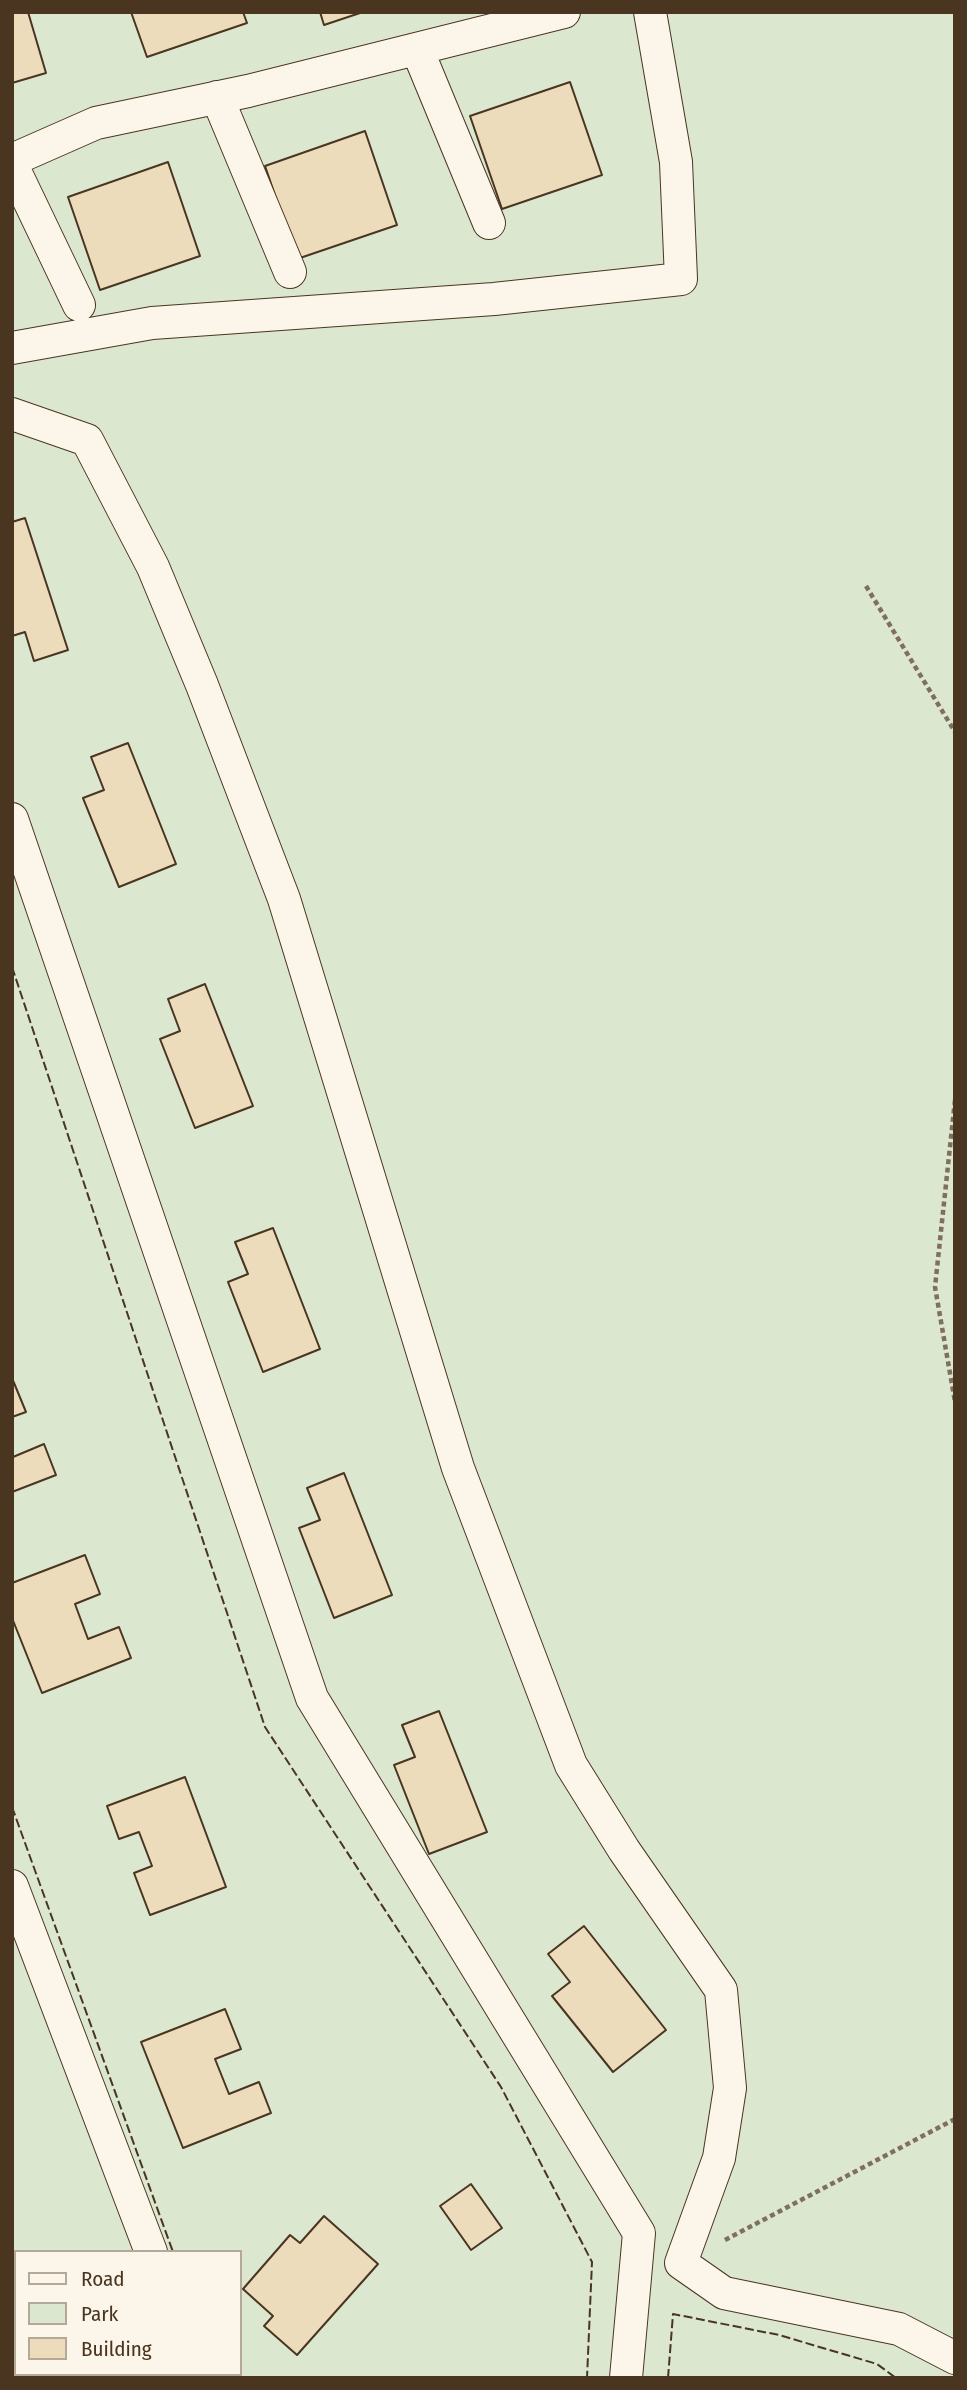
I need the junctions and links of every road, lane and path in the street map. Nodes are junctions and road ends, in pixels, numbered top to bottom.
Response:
1 (564, 12) edge
2 (650, 12) edge
3 (416, 49) junction
4 (218, 97) junction
5 (12, 163) edge
6 (489, 223) dead end
7 (290, 272) dead end
8 (79, 305) dead end
9 (12, 348) edge
10 (12, 414) edge
11 (866, 586) dead end
12 (955, 732) edge
13 (12, 818) edge
14 (955, 1100) edge
15 (955, 1402) edge
16 (12, 1886) edge
17 (955, 2119) edge
18 (150, 2250) edge
19 (681, 2263) junction
20 (955, 2358) edge
21 (626, 2378) edge

1 - 3 street
2 - 9 street
3 - 4 street
3 - 6 street
4 - 5 street
4 - 7 street
5 - 8 street
10 - 19 street
11 - 12 path
13 - 21 street
14 - 15 path
16 - 18 street
17 - 19 path
19 - 20 street

